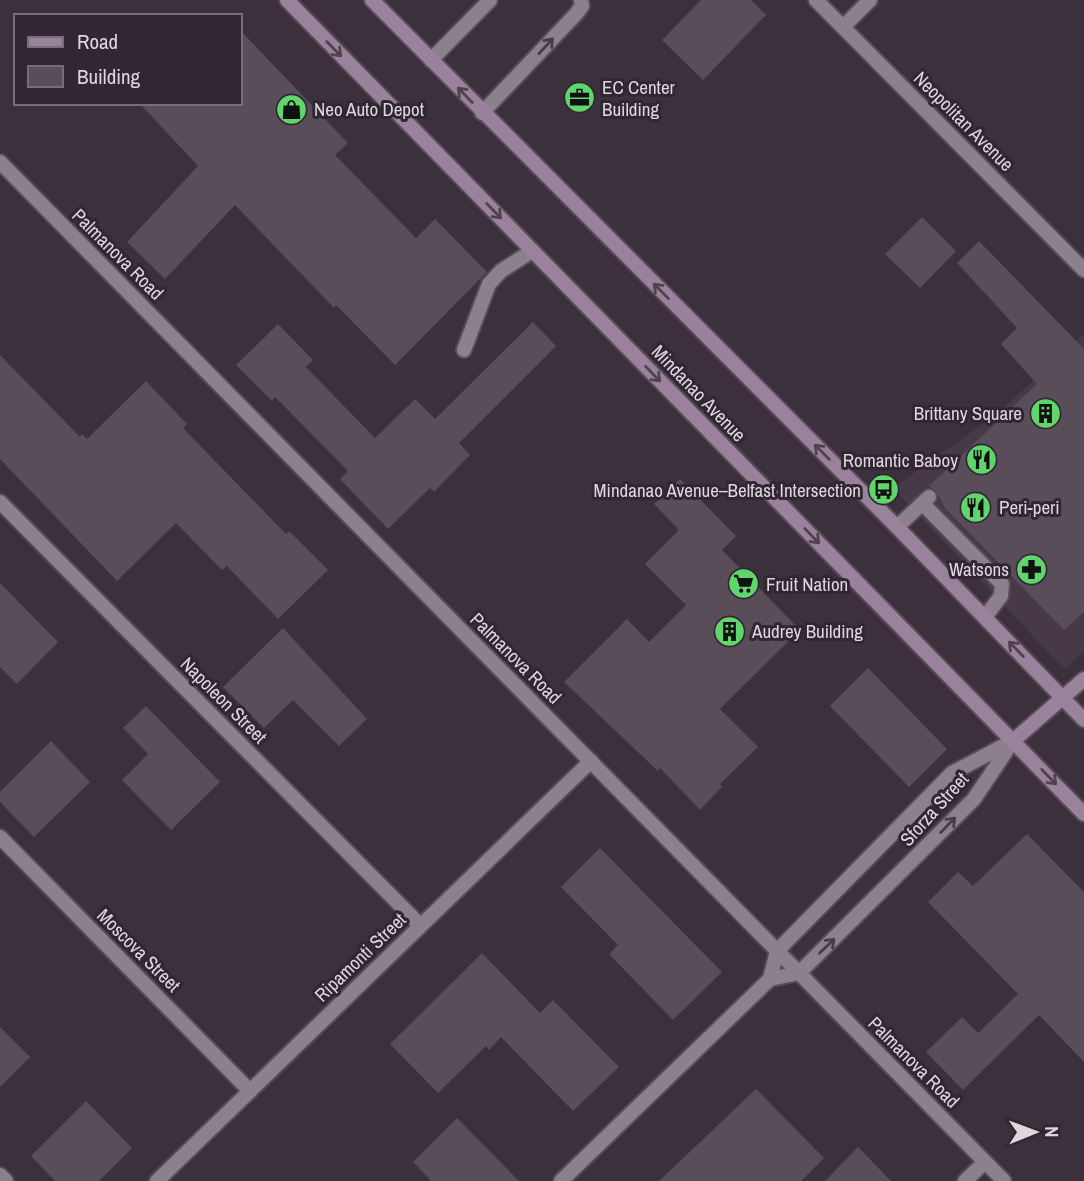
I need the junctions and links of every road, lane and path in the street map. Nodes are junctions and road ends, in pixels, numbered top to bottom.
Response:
1 (287, 0) edge
2 (372, 0) edge
3 (490, 0) edge
4 (581, 0) edge
5 (816, 0) edge
6 (870, 0) edge
7 (843, 27) junction
8 (431, 60) junction
9 (482, 113) junction
10 (0, 162) edge
11 (532, 251) junction
12 (1084, 270) edge
13 (464, 350) dead end
14 (0, 502) edge
15 (897, 527) junction
16 (985, 617) junction
17 (1084, 679) edge
18 (1063, 698) junction
19 (1084, 720) edge
20 (1013, 741) junction
21 (591, 761) junction
22 (1084, 814) edge
23 (0, 837) edge
24 (420, 925) junction
25 (777, 951) junction
26 (799, 974) junction
27 (770, 979) junction
28 (250, 1091) junction
29 (985, 1162) junction
30 (0, 1175) edge
31 (6, 1181) edge
32 (157, 1181) edge
33 (561, 1181) edge
34 (965, 1181) edge
35 (1004, 1181) edge

1 -> 11 main road, Mindanao Avenue
2 - 8 main road
3 - 8 street
9 -> 4 street
5 - 7 street, Neopolitan Avenue
6 - 7 street
7 - 12 street, Neopolitan Avenue
9 -> 8 main road
15 -> 9 main road
10 - 21 street, Palmanova Road
11 - 13 street
11 -> 20 main road, Mindanao Avenue
14 - 24 street, Napoleon Street
15 - 16 main road
15 - 16 street
18 -> 16 main road
17 - 18 main road
18 - 19 main road
18 - 20 main road
20 -> 22 main road, Mindanao Avenue
20 - 25 street, Sforza Street
26 -> 20 street, Sforza Street
21 - 24 street, Ripamonti Street
21 - 25 street, Palmanova Road
23 - 28 street, Moscova Street
24 - 28 street, Ripamonti Street
25 - 26 street, Palmanova Road
25 - 27 street
26 - 27 street
26 - 29 street, Palmanova Road
27 - 33 street
28 - 32 street, Ripamonti Street
29 - 34 street
29 - 35 street, Palmanova Road
30 - 31 street

